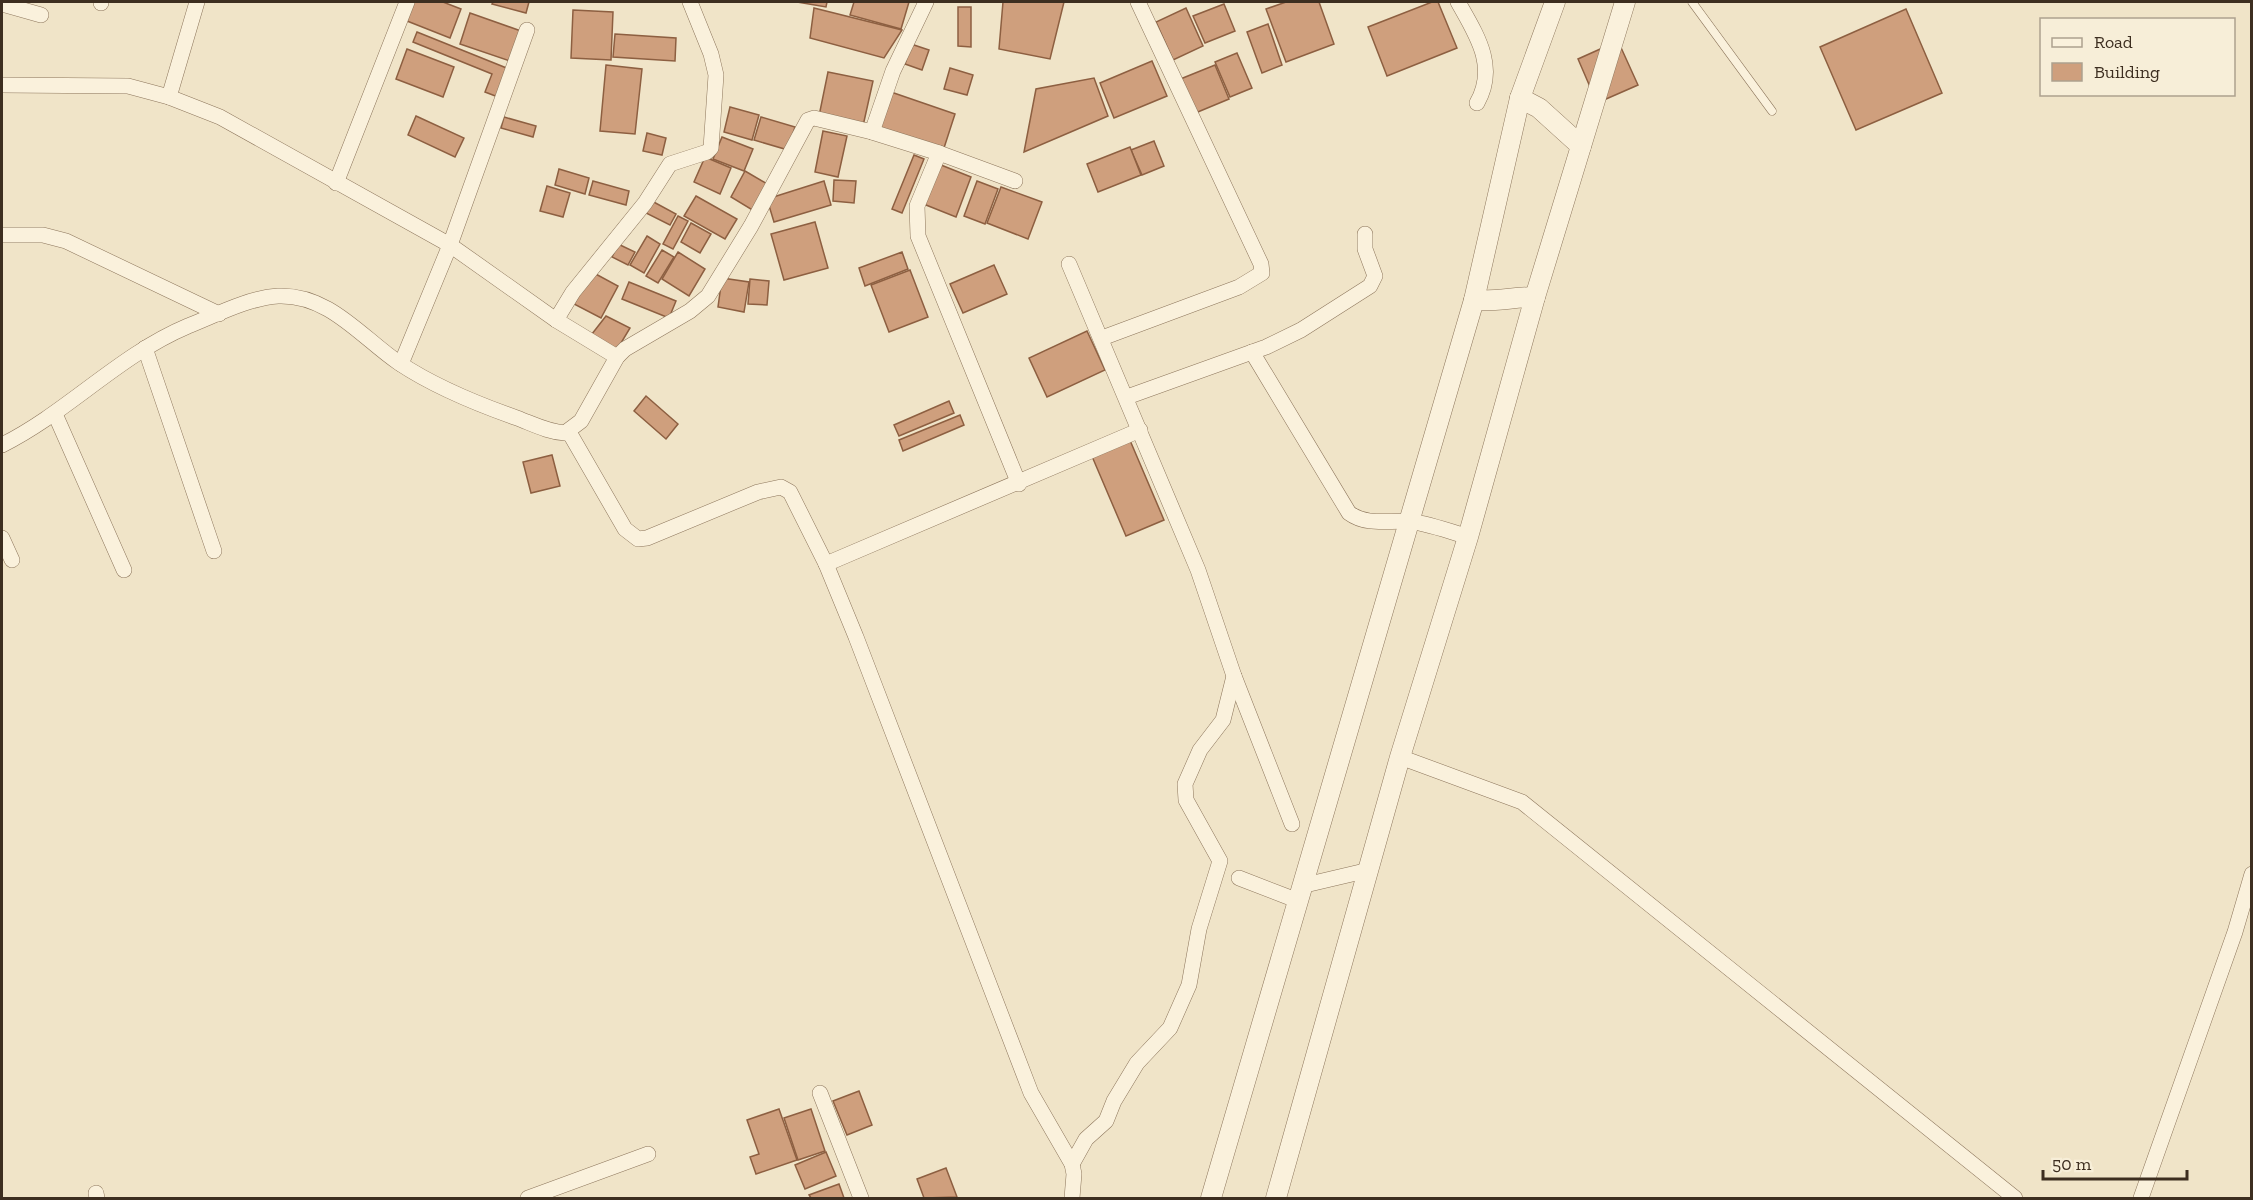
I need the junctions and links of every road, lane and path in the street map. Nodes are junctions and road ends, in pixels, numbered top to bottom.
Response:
1 (197, 2) edge
2 (407, 2) edge
3 (690, 2) edge
4 (926, 2) edge
5 (1138, 2) edge
6 (1458, 2) edge
7 (1555, 2) edge
8 (1625, 2) edge
9 (1692, 2) edge
10 (2, 4) edge
11 (41, 15) dead end
12 (527, 30) dead end
13 (2, 86) edge
14 (169, 97) junction
15 (1520, 98) junction
16 (1477, 103) dead end
17 (1772, 111) dead end
18 (872, 132) junction
19 (1581, 146) junction
20 (939, 153) junction
21 (1015, 181) dead end
22 (336, 183) junction
23 (1365, 234) dead end
24 (3, 235) dead end
25 (450, 245) junction
26 (1069, 264) dead end
27 (1535, 297) junction
28 (1474, 300) junction
29 (219, 314) junction
30 (556, 320) junction
31 (1102, 338) junction
32 (145, 348) junction
33 (1252, 352) junction
34 (617, 357) junction
35 (401, 364) junction
36 (1127, 397) junction
37 (55, 414) junction
38 (1140, 430) junction
39 (569, 432) junction
40 (2, 445) edge
41 (1019, 484) junction
42 (1410, 521) junction
43 (1468, 537) junction
44 (2, 538) edge
45 (214, 551) dead end
46 (12, 560) dead end
47 (826, 564) junction
48 (124, 570) dead end
49 (1234, 676) junction
50 (1400, 757) junction
51 (1292, 824) dead end
52 (1220, 861) junction
53 (1369, 870) junction
54 (2252, 874) edge
55 (1239, 878) junction
56 (1214, 887) junction
57 (1298, 893) junction
58 (820, 1093) dead end
59 (648, 1154) dead end
60 (1072, 1164) junction
61 (528, 1198) edge
62 (861, 1198) edge
63 (1072, 1198) edge
64 (1211, 1198) edge
65 (1276, 1198) edge
66 (2015, 1198) edge
67 (2141, 1198) edge

1 - 14 street
2 - 22 street
3 - 30 street
4 - 18 street
5 - 31 street
6 - 16 street
7 - 15 street
8 - 19 street
9 - 17 lane
10 - 11 street
12 - 25 street
13 - 14 street
14 - 22 street
15 - 19 street
15 - 28 street
18 - 20 street
18 - 34 street
19 - 27 street
20 - 21 street
20 - 41 street
22 - 25 street
23 - 33 street
24 - 29 street
25 - 30 street
25 - 35 street
26 - 31 street
27 - 28 street
27 - 43 street
28 - 42 street
29 - 32 street
29 - 35 street
30 - 34 street
31 - 36 street
32 - 37 street
32 - 45 street
33 - 36 street
33 - 42 street
34 - 39 street
35 - 39 street
36 - 38 street
37 - 40 street
37 - 48 street
38 - 41 street
38 - 49 street
39 - 47 street
41 - 47 street
42 - 43 street
42 - 57 street
43 - 50 street
44 - 46 street
47 - 60 street
49 - 51 street
49 - 52 street
50 - 53 street
50 - 66 street
52 - 55 street
52 - 56 street
53 - 57 street
53 - 65 street
54 - 67 street
55 - 56 street
55 - 57 street
56 - 60 street
57 - 64 street
58 - 62 street
59 - 61 street
60 - 63 street

